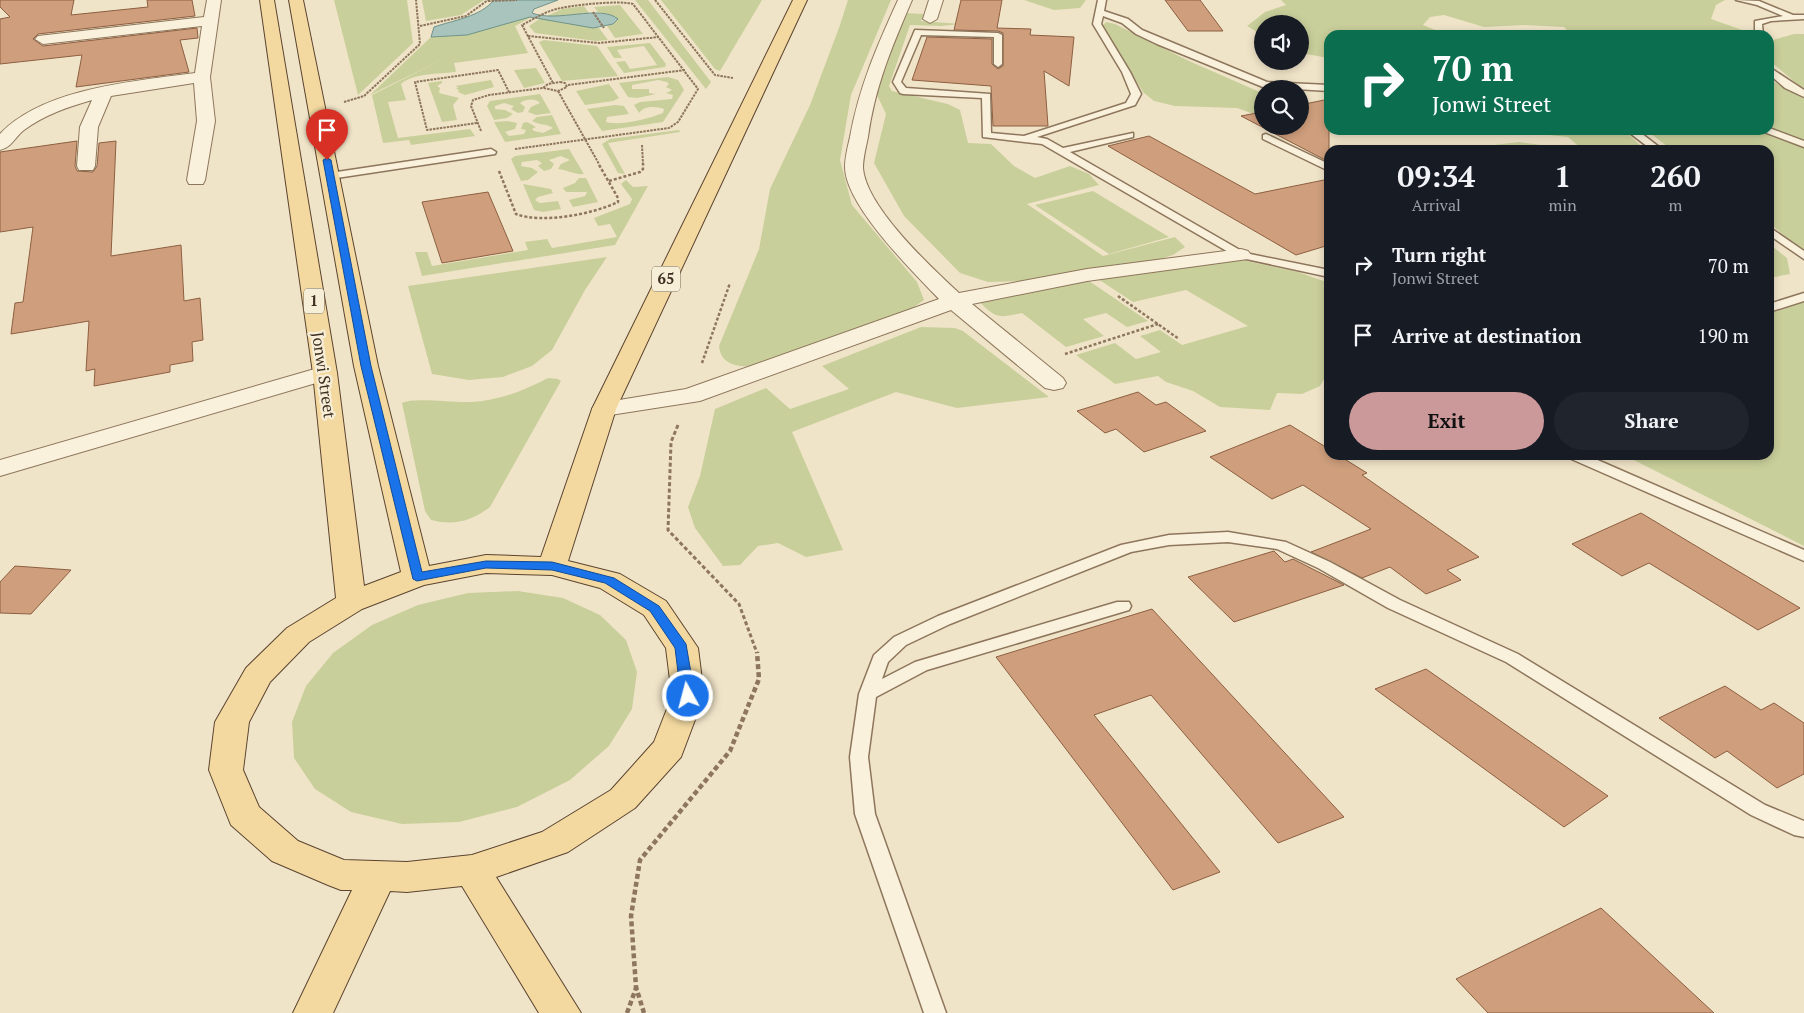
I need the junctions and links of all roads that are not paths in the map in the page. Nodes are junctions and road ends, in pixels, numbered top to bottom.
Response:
1 (214, 0) edge
2 (267, 0) edge
3 (296, 0) edge
4 (800, 0) edge
5 (905, 0) edge
6 (936, 0) edge
7 (1102, 0) edge
8 (1740, 0) edge
9 (1100, 12) junction
10 (1791, 16) junction
11 (1804, 17) edge
12 (930, 19) dead end
13 (211, 21) junction
14 (1758, 30) edge
15 (43, 39) dead end
16 (998, 64) dead end
17 (1774, 74) edge
18 (202, 77) junction
19 (1324, 88) edge
20 (104, 92) junction
21 (1804, 94) edge
22 (1774, 134) edge
23 (1130, 135) dead end
24 (1638, 135) edge
25 (1266, 137) dead end
26 (1022, 139) junction
27 (1804, 144) edge
28 (0, 145) edge
29 (1651, 145) edge
30 (1062, 151) junction
31 (491, 152) road end
32 (86, 166) dead end
33 (1324, 166) edge
34 (330, 176) junction
35 (196, 180) dead end
36 (1774, 234) edge
37 (1241, 255) junction
38 (1804, 256) edge
39 (1324, 273) edge
40 (1804, 297) edge
41 (954, 301) junction
42 (1774, 306) edge
43 (325, 373) junction
44 (1054, 382) dead end
45 (604, 409) junction
46 (1585, 460) edge
47 (0, 468) edge
48 (1804, 556) edge
49 (552, 566) junction
50 (417, 577) junction
51 (351, 602) junction
52 (1123, 606) dead end
53 (868, 694) junction
54 (1804, 829) edge
55 (472, 870) junction
56 (378, 876) junction
57 (313, 1013) edge
58 (560, 1013) edge
59 (935, 1013) edge

1 - 13 street
2 - 43 main road, Jonwi Street / 1
3 - 34 main road
4 - 45 main road, 65
5 - 41 street
6 - 12 street
7 - 9 lane
8 - 10 lane
9 - 19 lane
9 - 26 lane
10 - 11 lane
10 - 14 lane
13 - 15 street
13 - 18 street
16 - 26 lane
17 - 21 lane
18 - 20 street
18 - 35 street
20 - 28 street
20 - 32 street
22 - 27 lane
23 - 30 lane
24 - 29 lane
25 - 33 lane
26 - 30 lane
30 - 37 lane
31 - 34 lane
34 - 50 main road
36 - 38 lane
37 - 39 lane
37 - 41 street
40 - 42 lane
41 - 44 street
41 - 45 street
43 - 47 street
43 - 51 main road, Jonwi Street / 1
45 - 49 main road, 65
46 - 48 lane
49 - 50 main road
49 - 55 main road
50 - 51 main road
51 - 56 main road
52 - 53 lane
53 - 54 lane
53 - 59 lane
55 - 56 main road
55 - 58 main road
56 - 57 main road

